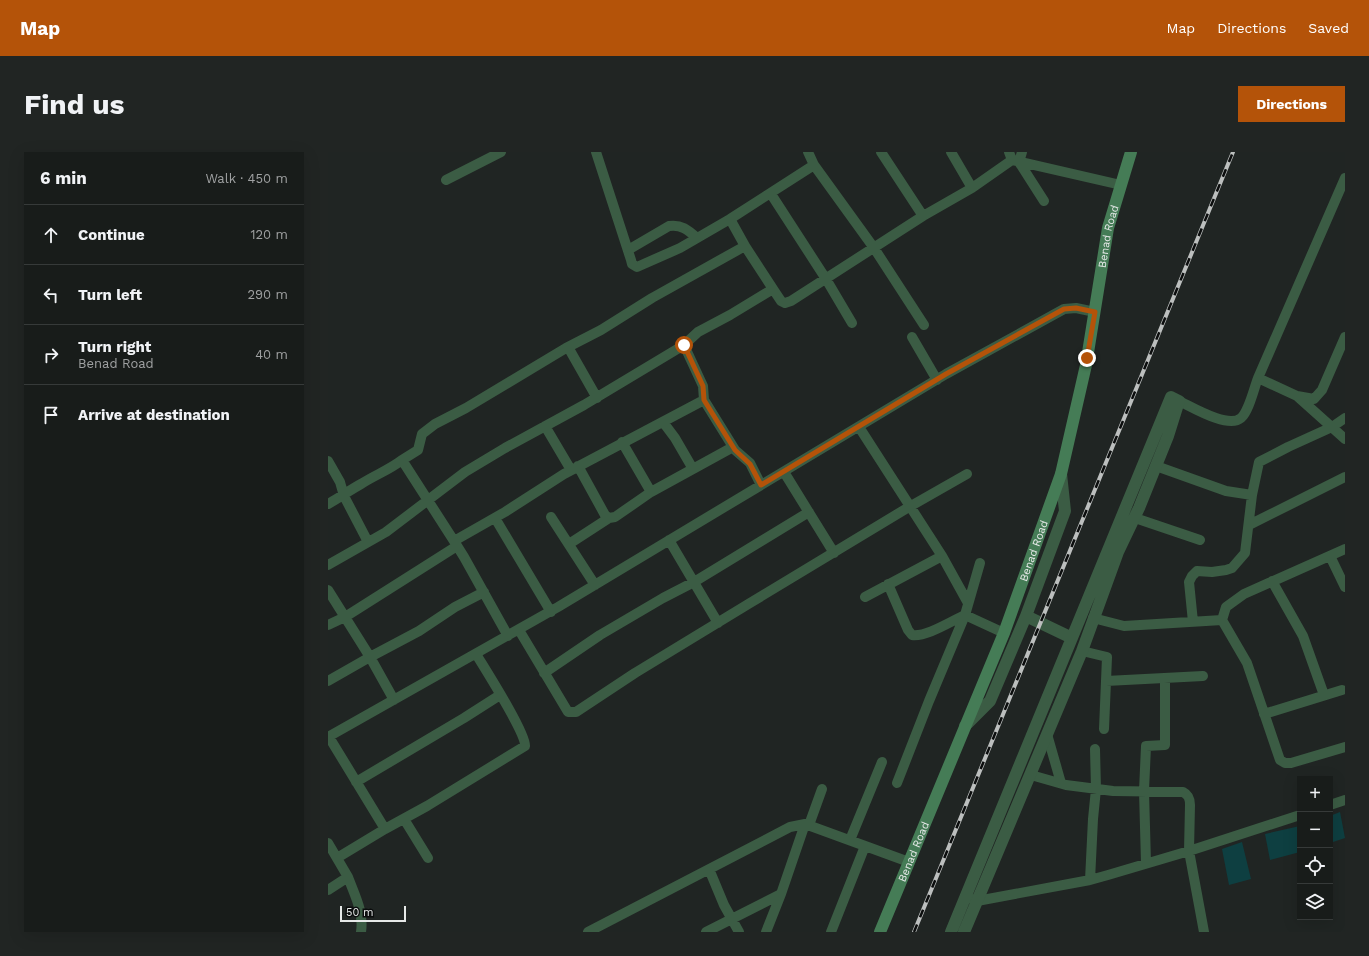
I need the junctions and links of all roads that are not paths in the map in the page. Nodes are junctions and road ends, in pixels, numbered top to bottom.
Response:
1 (501, 152) edge
2 (596, 152) edge
3 (808, 152) edge
4 (881, 152) edge
5 (951, 152) edge
6 (1022, 152) edge
7 (1131, 152) edge
8 (1013, 158) edge
9 (814, 165) junction
10 (1345, 178) edge
11 (446, 180) dead end
12 (1121, 185) junction
13 (972, 188) junction
14 (771, 194) junction
15 (1044, 201) dead end
16 (923, 216) junction
17 (730, 219) junction
18 (697, 238) junction
19 (745, 246) junction
20 (874, 248) junction
21 (628, 250) junction
22 (826, 279) junction
23 (773, 289) junction
24 (1095, 312) junction
25 (852, 323) dead end
26 (924, 325) dead end
27 (912, 337) dead end
28 (1345, 337) edge
29 (684, 345) junction
30 (568, 347) junction
31 (1258, 378) junction
32 (937, 380) junction
33 (1296, 396) junction
34 (597, 398) junction
35 (704, 400) junction
36 (1179, 401) junction
37 (1345, 418) edge
38 (663, 422) junction
39 (545, 426) junction
40 (859, 427) junction
41 (1332, 427) junction
42 (1345, 439) edge
43 (622, 442) junction
44 (733, 447) junction
45 (402, 460) junction
46 (328, 461) edge
47 (1156, 466) junction
48 (575, 468) junction
49 (693, 469) junction
50 (784, 472) junction
51 (967, 474) dead end
52 (1061, 474) junction
53 (1345, 477) edge
54 (761, 485) junction
55 (651, 492) junction
56 (344, 496) junction
57 (1252, 496) junction
58 (428, 501) junction
59 (328, 504) edge
60 (909, 507) junction
61 (808, 512) junction
62 (551, 517) dead end
63 (495, 518) junction
64 (609, 518) junction
65 (1135, 518) junction
66 (1249, 525) junction
67 (669, 540) junction
68 (1200, 540) dead end
69 (368, 542) junction
70 (456, 544) junction
71 (569, 544) junction
72 (1345, 549) edge
73 (834, 553) junction
74 (942, 556) junction
75 (1330, 556) junction
76 (980, 563) dead end
77 (328, 565) edge
78 (1272, 581) junction
79 (694, 582) junction
80 (888, 584) junction
81 (595, 585) junction
82 (1345, 587) edge
83 (328, 590) edge
84 (484, 592) junction
85 (865, 597) dead end
86 (968, 603) junction
87 (551, 612) junction
88 (965, 615) junction
89 (1026, 616) junction
90 (345, 617) junction
91 (1093, 618) junction
92 (1222, 620) junction
93 (1193, 622) junction
94 (718, 623) junction
95 (328, 625) edge
96 (519, 630) junction
97 (1004, 633) junction
98 (508, 636) junction
99 (1072, 638) junction
100 (1082, 651) junction
101 (476, 654) junction
102 (370, 657) junction
103 (544, 673) junction
104 (1203, 676) dead end
105 (1165, 678) junction
106 (328, 681) edge
107 (1106, 681) junction
108 (1342, 690) dead end
109 (500, 695) junction
110 (1324, 695) junction
111 (394, 700) junction
112 (1264, 714) junction
113 (965, 726) junction
114 (1104, 729) dead end
115 (1047, 734) junction
116 (328, 737) edge
117 (1345, 747) edge
118 (1095, 749) dead end
119 (882, 762) dead end
120 (1030, 774) junction
121 (356, 782) junction
122 (897, 783) dead end
123 (1061, 783) junction
124 (822, 789) dead end
125 (1096, 789) junction
126 (1144, 791) junction
127 (1345, 800) edge
128 (1333, 804) edge
129 (1297, 816) edge
130 (404, 819) junction
131 (807, 825) junction
132 (385, 829) junction
133 (850, 840) junction
134 (328, 843) edge
135 (865, 846) junction
136 (1189, 851) junction
137 (337, 858) junction
138 (428, 858) dead end
139 (909, 862) junction
140 (1146, 864) junction
141 (709, 869) junction
142 (348, 877) junction
143 (1090, 880) junction
144 (328, 890) edge
145 (781, 894) junction
146 (972, 899) junction
147 (732, 919) junction
148 (361, 932) edge
149 (588, 932) edge
150 (706, 932) edge
151 (739, 932) edge
152 (766, 932) edge
153 (831, 932) edge
154 (880, 932) edge
155 (951, 932) edge
156 (964, 932) edge
157 (1204, 932) edge

1 - 11 street
2 - 21 street
3 - 9 street
4 - 16 street
5 - 13 street
6 - 8 street
7 - 12 main road, Benad Road
8 - 12 street
8 - 13 street
8 - 15 street
9 - 14 street
9 - 20 street
10 - 31 street
12 - 24 main road, Benad Road
13 - 16 street
14 - 17 street
14 - 22 street
16 - 20 street
17 - 18 street
17 - 19 street
18 - 21 street
18 - 21 street
19 - 23 street
19 - 30 street
20 - 22 street
20 - 26 street
22 - 23 street
22 - 25 street
23 - 29 street
24 - 32 street
24 - 52 main road, Benad Road
27 - 32 street
28 - 33 street
29 - 34 street
29 - 35 street
30 - 34 street
30 - 45 street
31 - 33 street
31 - 36 street
32 - 40 street
33 - 41 street
34 - 39 street
35 - 38 street
35 - 44 street
36 - 47 street
36 - 99 street
37 - 41 street
38 - 43 street
38 - 49 street
39 - 48 street
39 - 58 street
40 - 50 street
40 - 60 street
41 - 42 street
41 - 57 street
43 - 48 street
43 - 55 street
44 - 49 street
44 - 54 street
45 - 56 street
45 - 58 street
46 - 56 street
47 - 57 street
47 - 65 street
48 - 63 street
48 - 64 street
49 - 55 street
50 - 54 street
50 - 61 street
51 - 60 street
52 - 89 street
52 - 97 main road, Benad Road
53 - 66 street
54 - 67 street
55 - 64 street
56 - 59 street
56 - 69 street
57 - 66 street
58 - 69 street
58 - 70 street
60 - 73 street
60 - 74 street
61 - 73 street
61 - 79 street
62 - 71 street
63 - 70 street
63 - 87 street
64 - 71 street
65 - 68 street
65 - 91 street
66 - 93 street
67 - 79 street
67 - 81 street
69 - 77 street
70 - 84 street
70 - 90 street
71 - 81 street
72 - 75 street
73 - 94 street
74 - 80 street
74 - 86 street
75 - 78 street
75 - 82 street
76 - 86 street
78 - 92 street
78 - 110 street
79 - 94 street
79 - 103 street
80 - 85 street
80 - 88 street
81 - 87 street
83 - 90 street
84 - 98 street
84 - 102 street
86 - 88 street
87 - 96 street
88 - 97 street
88 - 122 street
89 - 99 street
89 - 113 street
90 - 95 street
90 - 102 street
91 - 93 street
91 - 100 street
92 - 93 street
92 - 112 street
94 - 103 street
96 - 98 street
96 - 103 street
97 - 113 main road, Benad Road
98 - 101 street
99 - 146 street
100 - 107 street
100 - 115 street
101 - 109 street
101 - 111 street
102 - 106 street
102 - 111 street
104 - 105 street
105 - 107 street
105 - 126 street
107 - 114 street
108 - 110 street
109 - 121 street
109 - 130 street
110 - 112 street
111 - 116 street
112 - 117 street
113 - 139 main road, Benad Road
115 - 120 street
115 - 123 street
116 - 121 street
118 - 125 street
119 - 133 street
120 - 123 street
120 - 146 street
121 - 132 street
123 - 125 street
124 - 131 street
125 - 126 street
125 - 143 street
126 - 136 street
126 - 140 street
127 - 128 street
129 - 136 street
130 - 132 street
130 - 138 street
131 - 133 street
131 - 141 street
131 - 145 street
132 - 137 street
133 - 135 street
134 - 137 street
135 - 139 street
135 - 153 street
136 - 140 street
136 - 157 street
137 - 142 street
139 - 154 main road, Benad Road
140 - 143 street
141 - 147 street
141 - 149 street
142 - 144 street
142 - 148 street
143 - 146 street
145 - 147 street
145 - 152 street
146 - 155 street
146 - 156 street
147 - 150 street
147 - 151 street

